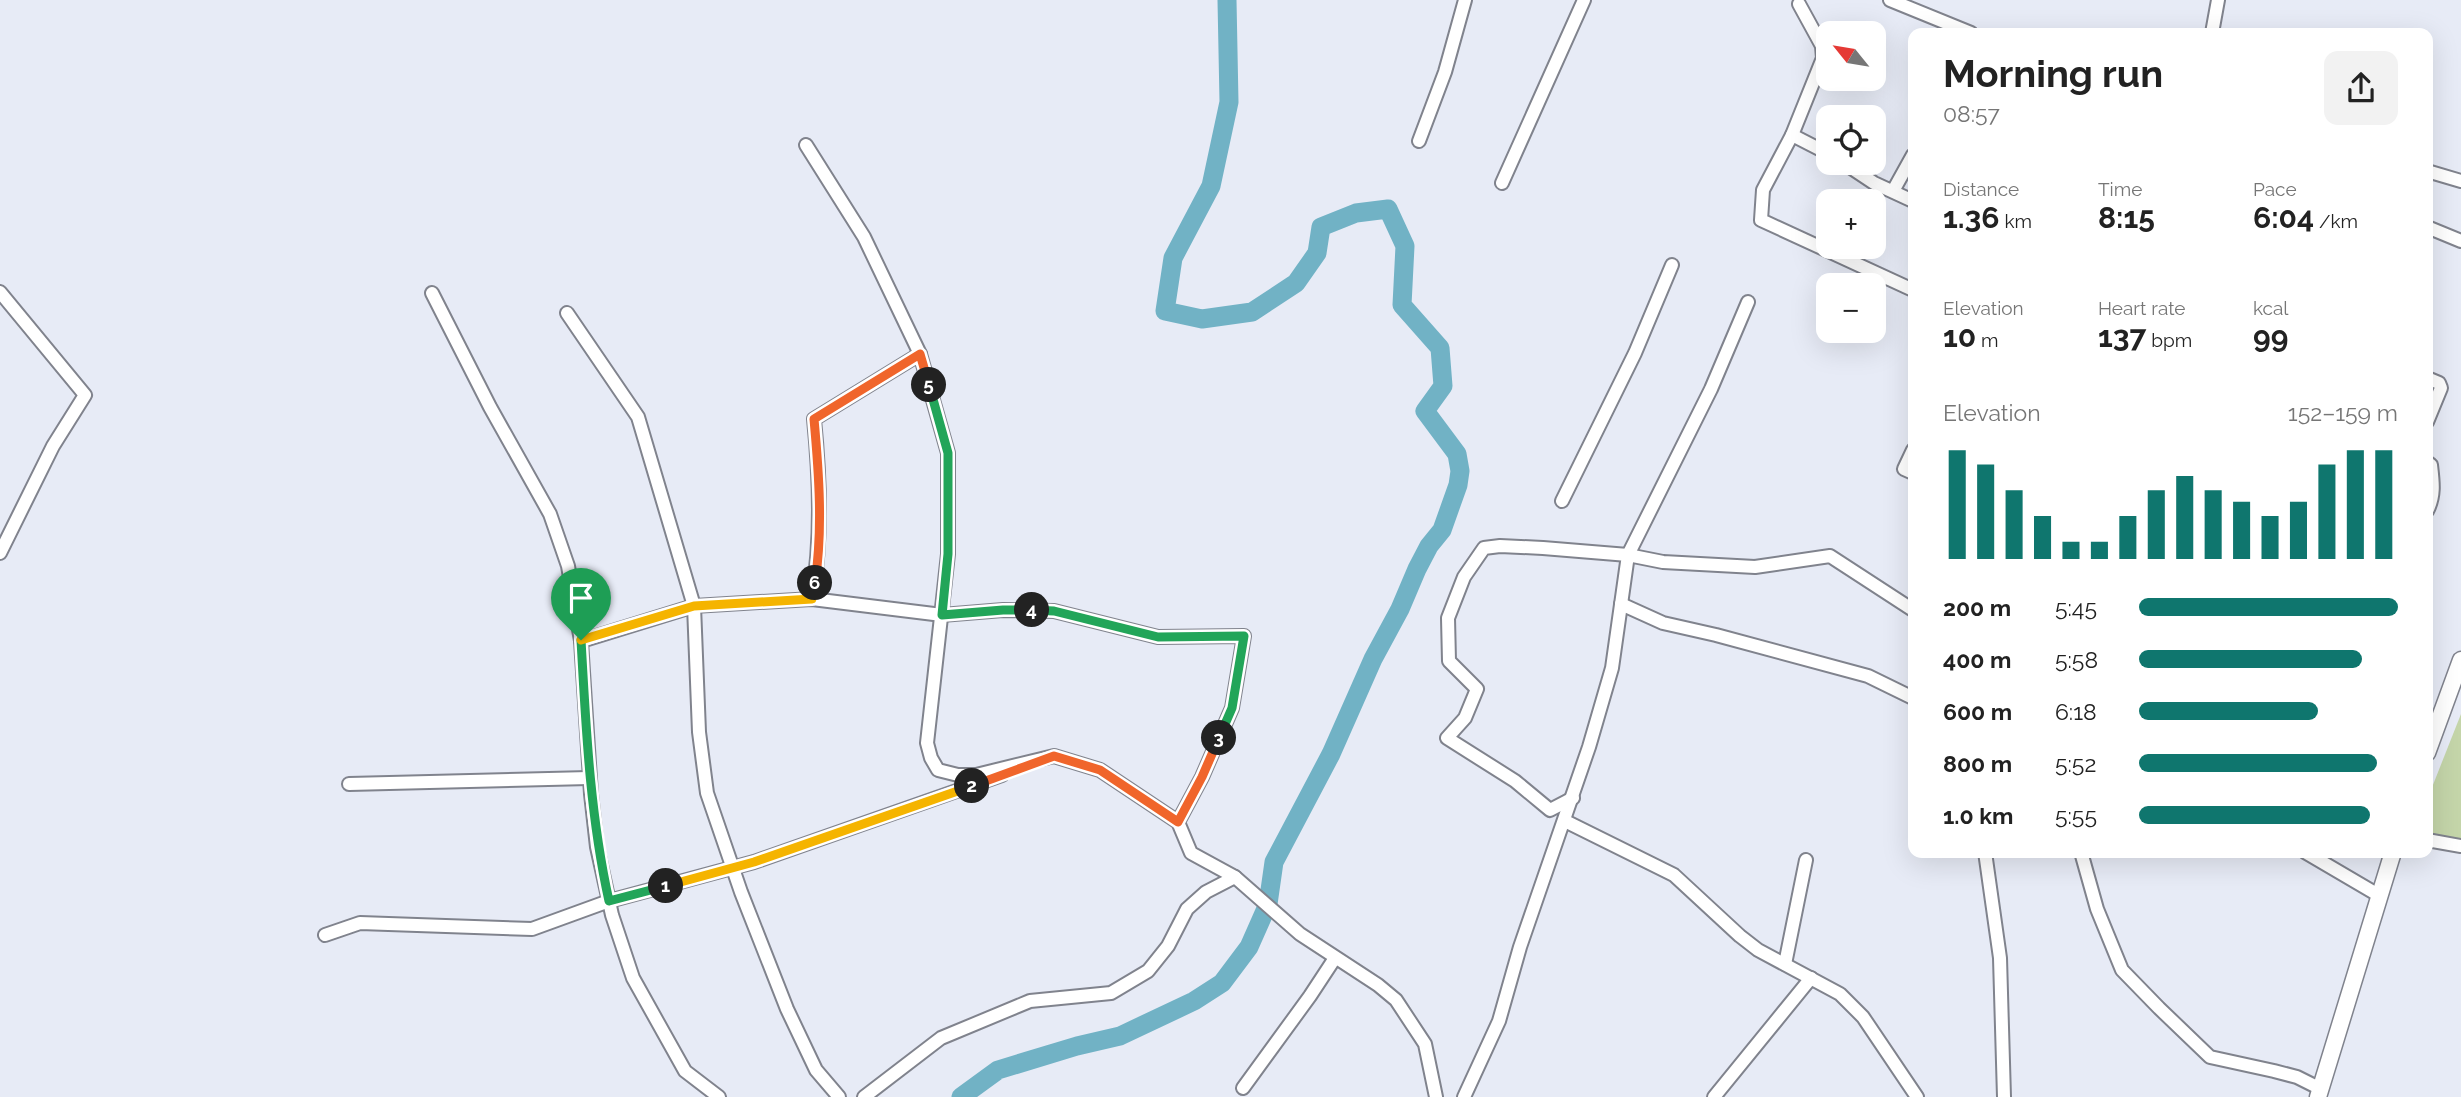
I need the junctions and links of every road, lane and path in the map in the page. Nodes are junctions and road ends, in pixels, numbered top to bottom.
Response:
1 (1465, 0) edge
2 (1584, 0) edge
3 (1890, 0) edge
4 (2218, 0) edge
5 (1799, 1) edge
6 (1959, 28) edge
7 (2213, 28) edge
8 (1792, 135) junction
9 (1419, 141) dead end
10 (806, 145) dead end
11 (1816, 148) edge
12 (1908, 164) edge
13 (2433, 173) edge
14 (1862, 175) edge
15 (2461, 181) edge
16 (1502, 183) dead end
17 (1893, 191) junction
18 (1908, 198) edge
19 (2433, 229) edge
20 (2461, 241) edge
21 (1672, 265) dead end
22 (1908, 288) edge
23 (0, 292) edge
24 (432, 293) dead end
25 (1748, 302) dead end
26 (567, 313) dead end
27 (920, 354) junction
28 (2433, 380) edge
29 (2433, 407) edge
30 (2433, 478) edge
31 (1562, 501) dead end
32 (2433, 501) edge
33 (0, 554) edge
34 (1628, 555) junction
35 (812, 599) junction
36 (1621, 604) junction
37 (694, 606) junction
38 (1908, 607) edge
39 (942, 615) junction
40 (581, 640) junction
41 (2461, 660) edge
42 (1908, 696) edge
43 (2433, 737) edge
44 (1054, 756) junction
45 (589, 778) junction
46 (349, 784) dead end
47 (1573, 798) junction
48 (1565, 821) junction
49 (1178, 822) junction
50 (2433, 842) edge
51 (2461, 846) edge
52 (1986, 858) edge
53 (2083, 858) edge
54 (2315, 858) edge
55 (2391, 858) edge
56 (1806, 860) dead end
57 (733, 868) junction
58 (1235, 877) junction
59 (2379, 896) junction
60 (609, 901) junction
61 (326, 936) dead end
62 (1335, 958) junction
63 (1785, 964) junction
64 (1811, 978) junction
65 (1243, 1088) dead end
66 (2319, 1093) edge
67 (719, 1097) edge
68 (839, 1097) edge
69 (864, 1097) edge
70 (1436, 1097) edge
71 (1464, 1097) edge
72 (1714, 1097) edge
73 (1917, 1097) edge
74 (2004, 1097) edge

1 - 9 street
2 - 16 street
3 - 6 street
4 - 7 street
5 - 8 street
8 - 11 street
8 - 22 street
10 - 27 street
12 - 17 street
13 - 15 street
14 - 17 street
17 - 18 street
19 - 20 street
21 - 31 street
23 - 33 street
24 - 40 street
25 - 34 street
26 - 37 street
27 - 35 street
27 - 39 street
28 - 29 street
30 - 32 street
34 - 36 street
34 - 38 street
34 - 47 street
35 - 37 street
35 - 39 street
36 - 42 street
36 - 47 street
37 - 40 street
37 - 57 street
39 - 44 street
39 - 49 street
40 - 45 street
41 - 43 main road
44 - 49 street
44 - 57 street
45 - 46 street
45 - 60 street
47 - 48 street
48 - 63 street
48 - 71 street
49 - 58 street
50 - 51 street
52 - 74 street
53 - 66 street
54 - 59 street
55 - 59 main road
56 - 63 street
57 - 60 street
57 - 68 street
58 - 62 street
58 - 69 street
59 - 66 main road
60 - 61 street
60 - 67 street
62 - 65 street
62 - 70 street
63 - 64 street
64 - 72 street
64 - 73 street

